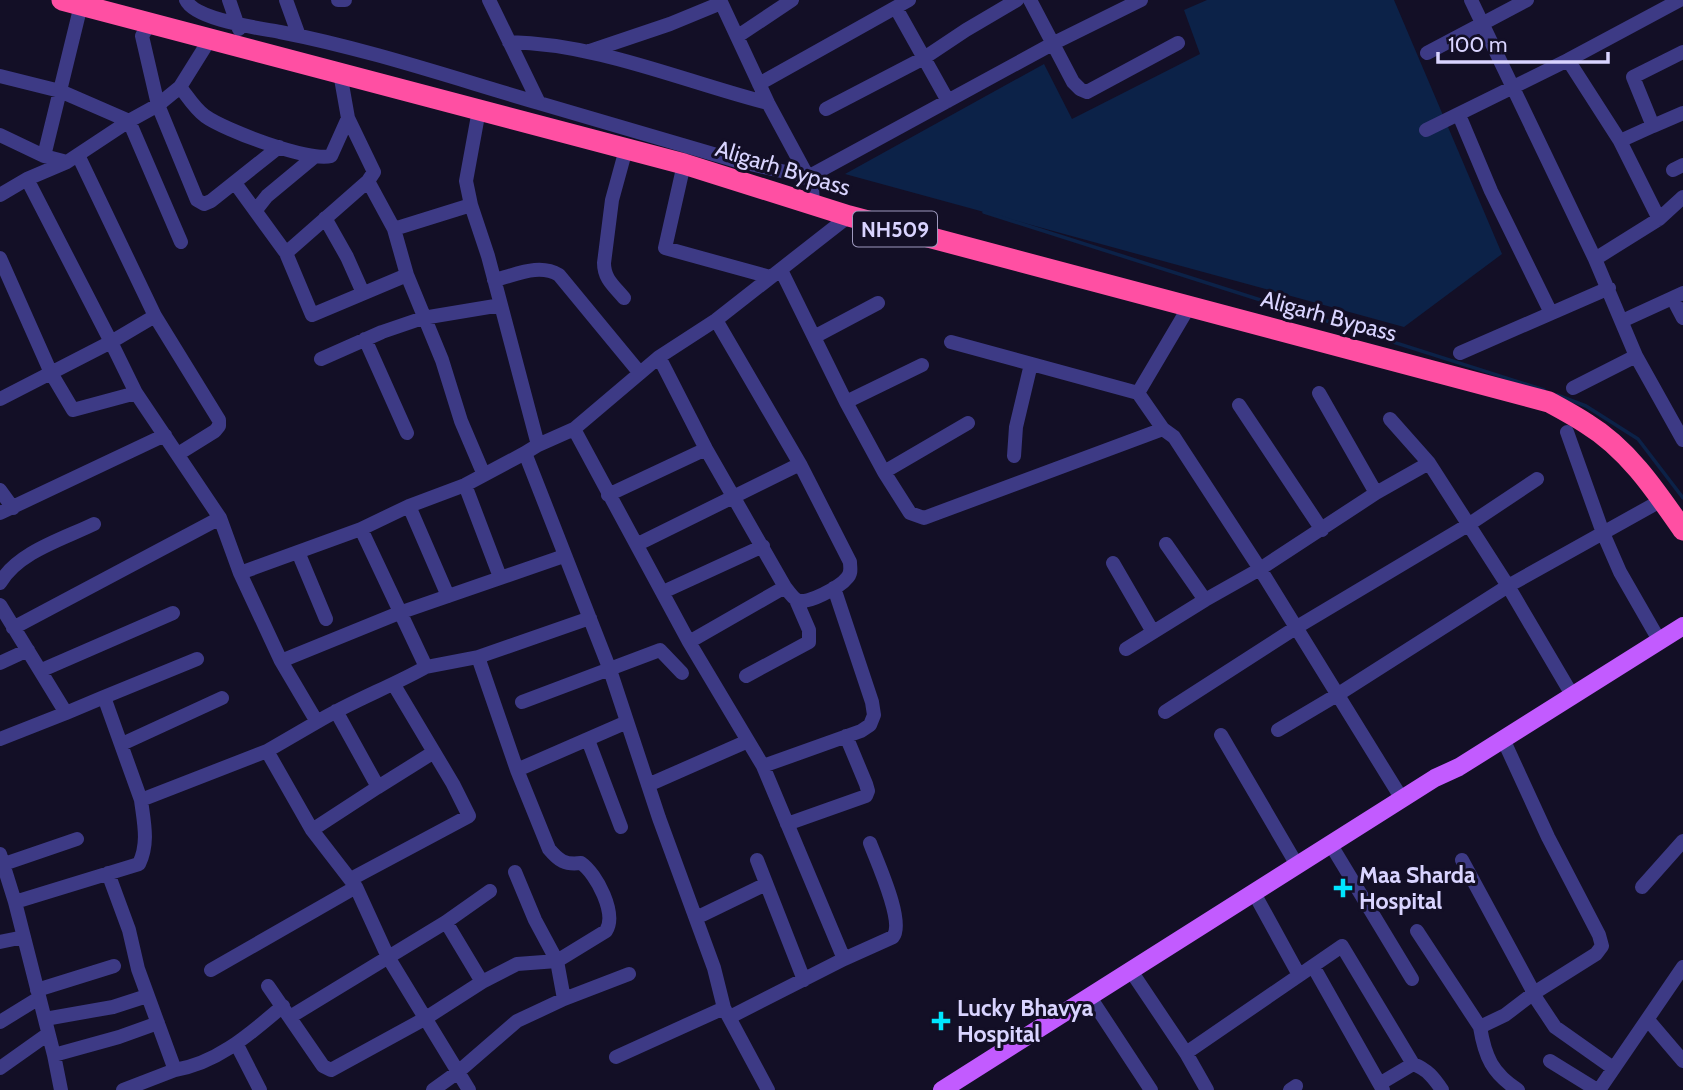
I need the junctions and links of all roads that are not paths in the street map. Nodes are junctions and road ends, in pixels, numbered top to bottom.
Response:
1 (186, 0) edge
2 (229, 0) edge
3 (286, 0) edge
4 (338, 0) edge
5 (345, 0) edge
6 (489, 0) edge
7 (792, 0) edge
8 (1017, 0) edge
9 (1030, 0) edge
10 (1141, 0) edge
11 (1471, 0) edge
12 (1527, 0) edge
13 (1680, 0) edge
14 (720, 2) edge
15 (72, 3) edge
16 (902, 4) edge
17 (108, 6) edge
18 (150, 23) junction
19 (1482, 23) junction
20 (236, 35) junction
21 (299, 36) junction
22 (738, 36) junction
23 (210, 39) junction
24 (509, 42) junction
25 (1054, 43) junction
26 (1178, 43) dead end
27 (589, 51) junction
28 (1427, 52) dead end
29 (1679, 54) edge
30 (924, 58) junction
31 (1568, 60) junction
32 (1683, 69) edge
33 (340, 73) junction
34 (0, 75) edge
35 (759, 84) junction
36 (1512, 86) junction
37 (180, 87) junction
38 (60, 91) junction
39 (948, 101) junction
40 (539, 103) junction
41 (768, 103) junction
42 (158, 105) junction
43 (826, 109) dead end
44 (479, 110) junction
45 (1683, 113) edge
46 (1458, 115) junction
47 (348, 118) junction
48 (129, 121) junction
49 (1653, 126) junction
50 (1426, 130) dead end
51 (0, 135) edge
52 (1620, 141) junction
53 (279, 147) junction
54 (626, 149) junction
55 (44, 156) junction
56 (314, 157) junction
57 (72, 159) junction
58 (684, 164) junction
59 (27, 180) junction
60 (368, 181) junction
61 (235, 183) junction
62 (812, 192) junction
63 (0, 195) edge
64 (1683, 197) edge
65 (471, 205) junction
66 (256, 210) junction
67 (849, 216) junction
68 (325, 218) junction
69 (1659, 219) junction
70 (394, 229) junction
71 (181, 242) dead end
72 (286, 253) junction
73 (0, 258) edge
74 (1595, 259) junction
75 (776, 274) junction
76 (407, 275) junction
77 (494, 280) junction
78 (1609, 288) junction
79 (363, 293) junction
80 (1678, 296) edge
81 (624, 298) dead end
82 (878, 303) dead end
83 (501, 305) junction
84 (1190, 306) junction
85 (1550, 313) junction
86 (155, 316) junction
87 (423, 317) junction
88 (1683, 318) edge
89 (716, 320) junction
90 (1622, 321) junction
91 (814, 337) junction
92 (365, 339) junction
93 (111, 342) junction
94 (951, 342) dead end
95 (1460, 353) dead end
96 (659, 356) junction
97 (1636, 356) junction
98 (321, 359) dead end
99 (1031, 364) junction
100 (922, 365) dead end
101 (639, 372) junction
102 (51, 373) junction
103 (1573, 388) dead end
104 (136, 393) junction
105 (1138, 393) junction
106 (1319, 393) dead end
107 (0, 399) edge
108 (846, 402) junction
109 (1239, 405) dead end
110 (1390, 419) dead end
111 (968, 423) dead end
112 (574, 429) junction
113 (1163, 429) junction
114 (1567, 432) dead end
115 (407, 433) dead end
116 (165, 435) junction
117 (1683, 440) edge
118 (532, 449) junction
119 (706, 449) junction
120 (178, 454) junction
121 (1014, 456) dead end
122 (1429, 463) junction
123 (800, 464) junction
124 (884, 472) junction
125 (484, 475) junction
126 (1537, 479) dead end
127 (465, 485) junction
128 (0, 490) edge
129 (1376, 492) junction
130 (608, 495) junction
131 (734, 497) junction
132 (1662, 500) junction
133 (409, 506) junction
134 (6, 510) edge
135 (220, 518) junction
136 (94, 524) dead end
137 (1468, 525) junction
138 (360, 529) junction
139 (1322, 530) junction
140 (1683, 530) edge
141 (1602, 533) junction
142 (638, 544) junction
143 (1166, 544) dead end
144 (763, 546) junction
145 (298, 552) junction
146 (564, 555) junction
147 (1113, 563) dead end
148 (1260, 569) junction
149 (240, 573) junction
150 (500, 577) junction
151 (0, 583) edge
152 (1508, 586) junction
153 (785, 587) junction
154 (834, 588) junction
155 (663, 592) junction
156 (449, 596) junction
157 (796, 600) junction
158 (1205, 600) junction
159 (0, 606) edge
160 (173, 613) dead end
161 (399, 613) junction
162 (1683, 615) edge
163 (590, 618) junction
164 (326, 619) dead end
165 (1683, 626) edge
166 (1297, 627) junction
167 (13, 628) junction
168 (1153, 632) junction
169 (1655, 633) junction
170 (689, 642) junction
171 (1126, 649) dead end
172 (28, 650) junction
173 (478, 657) junction
174 (197, 659) dead end
175 (281, 661) junction
176 (0, 663) edge
177 (426, 667) junction
178 (42, 670) junction
179 (610, 670) junction
180 (682, 673) dead end
181 (747, 676) dead end
182 (394, 685) junction
183 (1569, 688) junction
184 (1337, 695) junction
185 (104, 697) junction
186 (222, 698) dead end
187 (522, 702) dead end
188 (335, 711) junction
189 (1165, 712) dead end
190 (66, 713) junction
191 (317, 722) junction
192 (627, 722) junction
193 (1278, 730) dead end
194 (1221, 735) dead end
195 (846, 736) junction
196 (0, 739) edge
197 (1503, 739) junction
198 (588, 740) junction
199 (748, 741) junction
200 (122, 744) junction
201 (267, 751) junction
202 (434, 752) junction
203 (763, 766) junction
204 (516, 770) junction
205 (1435, 778) junction
206 (648, 785) junction
207 (378, 787) junction
208 (1402, 799) junction
209 (141, 800) junction
210 (787, 824) junction
211 (621, 827) dead end
212 (312, 831) junction
213 (77, 839) dead end
214 (1683, 841) edge
215 (870, 843) dead end
216 (1331, 845) junction
217 (2, 859) edge
218 (757, 860) dead end
219 (1462, 860) dead end
220 (1297, 865) junction
221 (515, 872) dead end
222 (108, 873) junction
223 (354, 883) junction
224 (766, 884) junction
225 (1642, 887) dead end
226 (490, 891) dead end
227 (1254, 893) junction
228 (15, 902) junction
229 (696, 918) junction
230 (446, 922) junction
231 (1417, 931) dead end
232 (24, 937) junction
233 (0, 942) edge
234 (388, 957) junction
235 (844, 959) junction
236 (556, 961) junction
237 (114, 966) dead end
238 (1313, 966) junction
239 (1683, 967) edge
240 (211, 970) dead end
241 (1131, 971) junction
242 (629, 974) dead end
243 (1299, 975) junction
244 (1412, 979) dead end
245 (804, 980) junction
246 (482, 982) junction
247 (268, 986) dead end
248 (1533, 993) junction
249 (38, 994) junction
250 (147, 996) junction
251 (1090, 997) junction
252 (564, 999) junction
253 (286, 1011) junction
254 (727, 1013) junction
255 (426, 1018) junction
256 (1648, 1020) junction
257 (0, 1022) edge
258 (158, 1023) junction
259 (47, 1026) junction
260 (1480, 1027) junction
261 (237, 1045) junction
262 (1186, 1053) junction
263 (54, 1055) junction
264 (617, 1057) dead end
265 (1550, 1061) dead end
266 (1683, 1061) edge
267 (1413, 1064) junction
268 (0, 1068) edge
269 (1613, 1068) junction
270 (176, 1070) junction
271 (458, 1072) junction
272 (1382, 1086) edge
273 (1603, 1088) edge
274 (61, 1090) edge
275 (123, 1090) edge
276 (260, 1090) edge
277 (433, 1090) edge
278 (468, 1090) edge
279 (768, 1090) edge
280 (942, 1090) edge
281 (1151, 1090) edge
282 (1207, 1090) edge
283 (1441, 1090) edge
284 (1518, 1090) edge

1 - 20 street
2 - 20 street
3 - 21 street
4 - 5 street
6 - 24 street
7 - 22 street
8 - 30 street
9 - 25 street
10 - 25 street
11 - 19 street
12 - 19 street
13 - 31 street
14 - 22 street
14 - 27 street
15 - 17 highway, Aligarh Bypass / NH509
15 - 38 street
16 - 30 street
16 - 35 street
17 - 18 highway, Aligarh Bypass / NH509
18 - 23 highway, Aligarh Bypass / NH509
18 - 42 street
19 - 28 street
19 - 36 street
20 - 21 street
20 - 23 highway, Aligarh Bypass / NH509
20 - 33 highway, Aligarh Bypass / NH509
21 - 40 street
22 - 35 street
23 - 37 street
24 - 27 street
24 - 40 street
25 - 26 street
25 - 39 street
27 - 41 street
29 - 32 street
29 - 49 street
30 - 39 street
30 - 43 street
31 - 36 street
31 - 52 street
33 - 44 highway, Aligarh Bypass / NH509
33 - 47 street
34 - 38 street
35 - 41 street
36 - 46 street
36 - 74 street
37 - 42 street
37 - 53 street
38 - 48 street
38 - 55 street
39 - 62 street
40 - 62 street
41 - 62 street
42 - 48 street
42 - 61 street
44 - 54 highway, Aligarh Bypass / NH509
44 - 65 street
45 - 49 street
46 - 50 street
46 - 85 street
47 - 56 street
47 - 60 street
48 - 57 street
48 - 71 street
49 - 52 street
51 - 55 street
52 - 69 street
53 - 56 street
53 - 61 street
54 - 58 highway, Aligarh Bypass / NH509
54 - 81 street
55 - 57 street
56 - 66 street
57 - 59 street
57 - 86 street
58 - 62 highway, Aligarh Bypass / NH509
58 - 75 street
59 - 63 street
59 - 93 street
60 - 68 street
60 - 70 street
61 - 66 street
62 - 67 highway, Aligarh Bypass / NH509
64 - 69 street
65 - 70 street
65 - 77 street
66 - 72 street
67 - 75 street
67 - 84 highway, Aligarh Bypass / NH509
68 - 72 street
68 - 79 street
69 - 74 street
70 - 76 street
72 - 79 street
73 - 102 street
74 - 78 street
75 - 89 street
75 - 91 street
76 - 79 street
76 - 87 street
77 - 83 street
77 - 101 street
78 - 85 street
78 - 90 street
80 - 88 street
80 - 90 street
82 - 91 street
83 - 87 street
83 - 118 street
84 - 105 street
84 - 132 highway, Aligarh Bypass / NH509
85 - 95 street
86 - 93 street
86 - 120 street
87 - 92 street
87 - 125 street
89 - 96 street
89 - 123 street
90 - 97 street
91 - 108 street
92 - 98 street
92 - 115 street
93 - 102 street
93 - 104 street
94 - 99 street
96 - 101 street
96 - 119 street
97 - 103 street
97 - 117 street
99 - 105 street
99 - 121 street
100 - 108 street
101 - 112 street
102 - 104 street
102 - 107 street
104 - 116 street
105 - 113 street
106 - 129 street
108 - 124 street
109 - 139 street
110 - 122 street
111 - 124 street
112 - 118 street
112 - 130 street
113 - 124 street
113 - 148 street
114 - 141 street
116 - 120 street
116 - 134 street
118 - 125 street
118 - 146 street
119 - 130 street
119 - 131 street
120 - 135 street
122 - 129 street
122 - 137 street
123 - 131 street
123 - 154 street
125 - 127 street
126 - 137 street
127 - 133 street
127 - 150 street
128 - 134 street
129 - 139 street
130 - 142 street
131 - 142 street
131 - 144 street
132 - 140 highway, Aligarh Bypass / NH509
132 - 141 street
133 - 138 street
133 - 156 street
135 - 149 street
135 - 167 street
136 - 151 street
137 - 152 street
137 - 166 street
138 - 145 street
138 - 161 street
139 - 148 street
141 - 152 street
141 - 169 street
142 - 155 street
143 - 158 street
144 - 153 street
144 - 155 street
145 - 149 street
145 - 164 street
146 - 150 street
146 - 163 street
147 - 168 street
148 - 158 street
148 - 166 street
149 - 175 street
150 - 156 street
152 - 183 street
152 - 184 street
153 - 157 street
153 - 170 street
154 - 157 street
154 - 195 street
155 - 170 street
156 - 161 street
157 - 181 street
158 - 168 street
159 - 167 street
160 - 178 street
161 - 175 street
161 - 177 street
162 - 169 main road
163 - 173 street
163 - 179 street
165 - 197 main road
166 - 184 street
166 - 189 street
167 - 172 street
168 - 171 street
169 - 183 main road
170 - 199 street
172 - 176 street
172 - 178 street
173 - 177 street
173 - 204 street
174 - 185 street
175 - 191 street
177 - 182 street
178 - 190 street
179 - 180 street
179 - 187 street
179 - 192 street
182 - 188 street
182 - 202 street
183 - 205 main road
184 - 193 street
184 - 208 street
185 - 190 street
185 - 200 street
186 - 200 street
188 - 191 street
188 - 207 street
190 - 196 street
191 - 201 street
192 - 198 street
192 - 206 street
194 - 220 street
195 - 203 street
195 - 210 street
197 - 205 main road
197 - 248 street
198 - 204 street
198 - 211 street
199 - 203 street
199 - 206 street
200 - 209 street
201 - 209 street
201 - 212 street
202 - 207 street
202 - 223 street
203 - 210 street
204 - 236 street
205 - 208 main road
206 - 229 street
207 - 212 street
208 - 216 main road
209 - 222 street
210 - 235 street
212 - 223 street
213 - 217 street
214 - 225 street
215 - 235 street
216 - 220 main road
216 - 244 street
217 - 228 street
218 - 224 street
219 - 248 street
220 - 227 main road
221 - 236 street
222 - 228 street
222 - 250 street
223 - 234 street
223 - 240 street
224 - 229 street
224 - 245 street
226 - 230 street
227 - 241 main road
227 - 243 street
228 - 232 street
229 - 254 street
230 - 234 street
230 - 246 street
231 - 260 street
232 - 233 street
232 - 249 street
234 - 253 street
234 - 255 street
235 - 245 street
236 - 246 street
236 - 252 street
237 - 249 street
238 - 243 street
238 - 267 street
238 - 272 street
239 - 256 street
241 - 251 main road
241 - 262 street
242 - 252 street
243 - 262 street
245 - 254 street
246 - 255 street
247 - 253 street
248 - 260 street
248 - 269 street
249 - 257 street
249 - 259 street
250 - 258 street
250 - 259 street
251 - 280 main road
251 - 281 street
252 - 271 street
253 - 255 street
253 - 261 street
254 - 264 street
254 - 279 street
255 - 271 street
256 - 266 street
256 - 269 street
258 - 263 street
258 - 270 street
259 - 263 street
259 - 268 street
260 - 284 street
261 - 270 street
261 - 276 street
262 - 282 street
263 - 274 street
265 - 273 street
267 - 272 street
267 - 283 street
269 - 273 street
270 - 275 street
271 - 277 street
271 - 278 street

